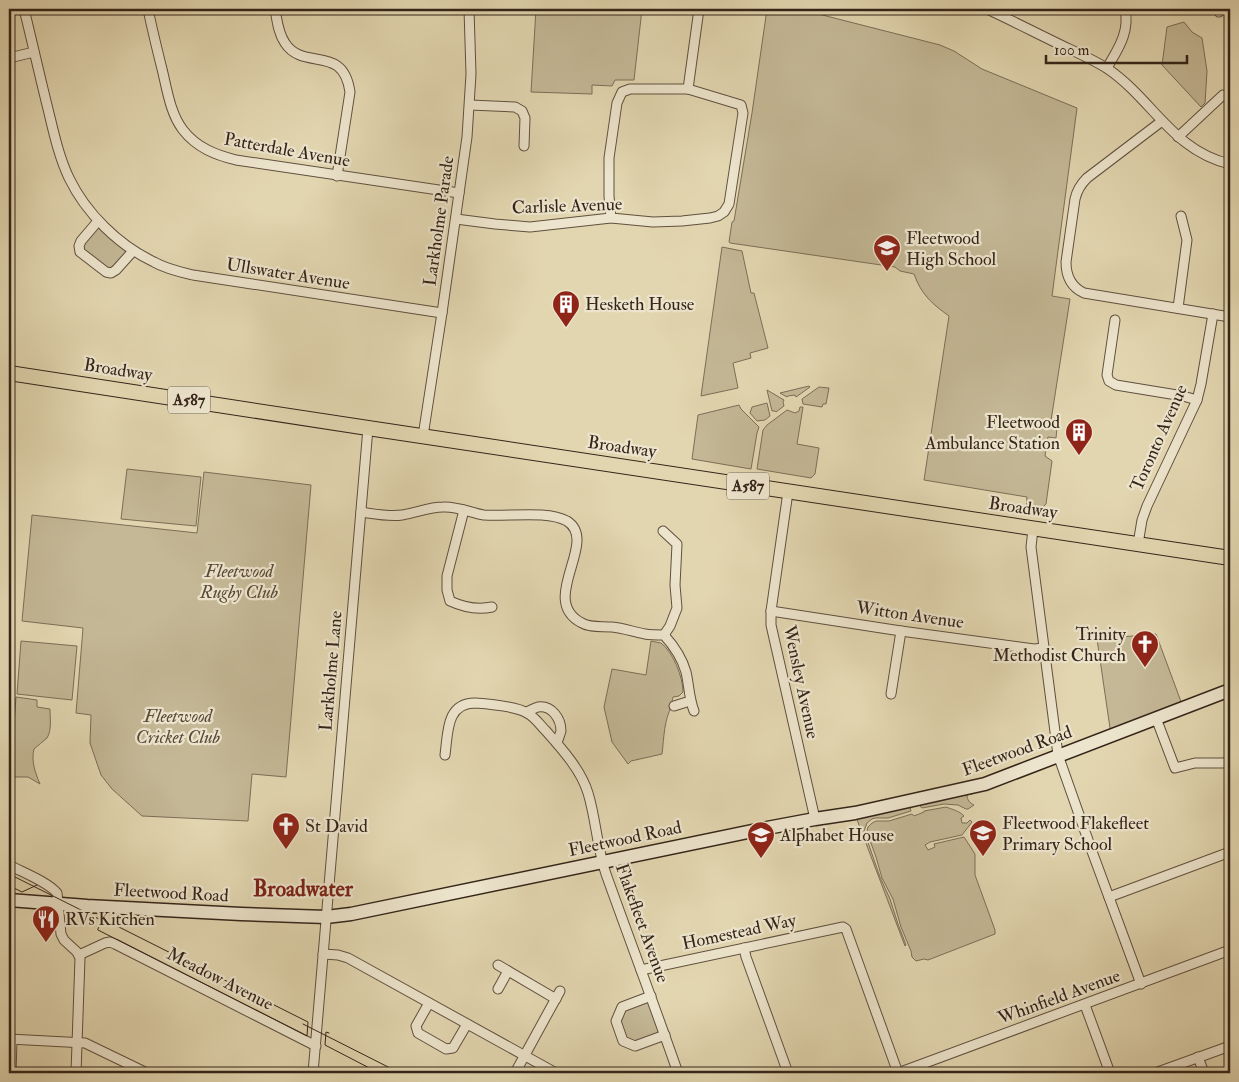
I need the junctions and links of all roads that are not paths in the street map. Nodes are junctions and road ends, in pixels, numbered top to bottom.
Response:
1 (24, 9) edge
2 (148, 9) edge
3 (275, 9) edge
4 (469, 9) edge
5 (699, 9) edge
6 (987, 9) edge
7 (1010, 9) edge
8 (1125, 9) edge
9 (1006, 18) junction
10 (34, 52) junction
11 (9, 58) edge
12 (1107, 68) junction
13 (688, 89) junction
14 (1223, 95) dead end
15 (470, 104) junction
16 (1162, 121) junction
17 (1178, 137) junction
18 (524, 146) dead end
19 (1230, 164) edge
20 (337, 176) junction
21 (459, 193) junction
22 (1181, 216) dead end
23 (611, 218) junction
24 (456, 219) junction
25 (98, 221) junction
26 (133, 251) junction
27 (1178, 308) junction
28 (442, 313) junction
29 (1213, 314) junction
30 (1230, 317) edge
31 (1115, 320) dead end
32 (9, 373) edge
33 (1197, 400) junction
34 (368, 428) junction
35 (423, 436) junction
36 (788, 492) junction
37 (464, 510) junction
38 (361, 512) junction
39 (1033, 529) junction
40 (663, 531) dead end
41 (686, 539) dead end
42 (677, 544) junction
43 (1138, 544) junction
44 (1230, 558) edge
45 (492, 607) dead end
46 (771, 611) junction
47 (901, 631) junction
48 (664, 635) junction
49 (1044, 648) junction
50 (1230, 690) edge
51 (891, 694) dead end
52 (690, 701) junction
53 (674, 706) dead end
54 (694, 710) dead end
55 (526, 712) junction
56 (1156, 718) junction
57 (557, 743) junction
58 (446, 755) dead end
59 (1058, 755) junction
60 (1230, 761) edge
61 (815, 819) junction
62 (1230, 852) edge
63 (602, 861) junction
64 (9, 865) edge
65 (1109, 897) junction
66 (9, 900) edge
67 (58, 904) junction
68 (326, 917) junction
69 (744, 948) junction
70 (1230, 950) edge
71 (323, 954) junction
72 (79, 955) junction
73 (498, 965) dead end
74 (642, 970) junction
75 (508, 971) junction
76 (1142, 984) junction
77 (498, 989) dead end
78 (651, 996) junction
79 (429, 1003) junction
80 (1084, 1005) junction
81 (467, 1024) junction
82 (665, 1035) junction
83 (10, 1039) edge
84 (78, 1042) junction
85 (316, 1046) junction
86 (1230, 1046) edge
87 (524, 1056) junction
88 (1198, 1057) junction
89 (11, 1073) edge
90 (76, 1073) edge
91 (147, 1073) edge
92 (313, 1073) edge
93 (515, 1073) edge
94 (556, 1073) edge
95 (678, 1073) edge
96 (788, 1073) edge
97 (898, 1073) edge
98 (1110, 1073) edge
99 (1155, 1073) edge
100 (1204, 1073) edge

1 - 10 street, Ullswater Avenue
2 - 20 street, Patterdale Avenue
3 - 20 street
4 - 15 street, Larkholme Parade
5 - 13 street
6 - 9 street
7 - 9 street
8 - 12 street
9 - 12 street
10 - 11 street
10 - 25 street, Ullswater Avenue
12 - 16 street
13 - 23 street
13 - 23 street, Carlisle Avenue
14 - 17 street
15 - 18 street
15 - 21 street, Larkholme Parade
16 - 17 street
16 - 27 street
17 - 19 street
20 - 21 street, Patterdale Avenue
21 - 24 street, Larkholme Parade
22 - 27 street
23 - 24 street, Carlisle Avenue
24 - 28 street, Larkholme Parade
25 - 26 street, Ullswater Avenue
25 - 26 street
26 - 28 street, Ullswater Avenue
27 - 29 street
28 - 35 street, Larkholme Parade
29 - 30 street
29 - 33 street, Toronto Avenue
31 - 33 street
32 - 34 main road, Broadway / A587
33 - 43 street, Toronto Avenue
34 - 35 main road, Broadway / A587
34 - 38 street, Larkholme Lane
35 - 36 main road, Broadway / A587
36 - 39 main road, Broadway / A587
36 - 46 street, Wensley Avenue
37 - 38 street
37 - 45 street
37 - 48 street
38 - 68 street, Larkholme Lane
39 - 43 main road, Broadway / A587
39 - 49 street
40 - 42 street
41 - 42 street
42 - 48 street
43 - 44 main road, Broadway / A587
46 - 47 street, Witton Avenue
46 - 61 street, Wensley Avenue
47 - 49 street, Witton Avenue
47 - 51 street
48 - 52 street
49 - 59 street
50 - 56 street, Fleetwood Road
52 - 53 street
52 - 54 street
55 - 57 street, Flakefleet Avenue
55 - 57 street
55 - 58 street
56 - 59 street, Fleetwood Road
56 - 60 street
57 - 63 street, Flakefleet Avenue
59 - 61 street, Fleetwood Road
59 - 65 street
61 - 63 street, Fleetwood Road
62 - 65 street
63 - 68 street, Fleetwood Road
63 - 74 street, Flakefleet Avenue
64 - 67 street
65 - 76 street
66 - 67 street, Fleetwood Road
67 - 68 street, Fleetwood Road
67 - 72 street
68 - 71 street, Larkholme Lane
69 - 74 street, Homestead Way
69 - 96 street
69 - 97 street, Homestead Way
70 - 76 street, Whinfield Avenue
71 - 79 street
71 - 85 street, Larkholme Lane
72 - 84 street
72 - 85 street, Meadow Avenue
73 - 75 street
74 - 78 street, Flakefleet Avenue
75 - 77 street
75 - 87 street
76 - 80 street, Whinfield Avenue
78 - 82 street, Flakefleet Avenue
78 - 82 street, Flakefleet Avenue
79 - 81 street
79 - 81 street
80 - 97 street, Whinfield Avenue
80 - 98 street
81 - 87 street
82 - 95 street, Flakefleet Avenue
83 - 84 street
83 - 89 street
84 - 90 street
84 - 91 street
85 - 92 street, Larkholme Lane
86 - 88 street
87 - 93 street
87 - 94 street
88 - 99 street
88 - 100 street

